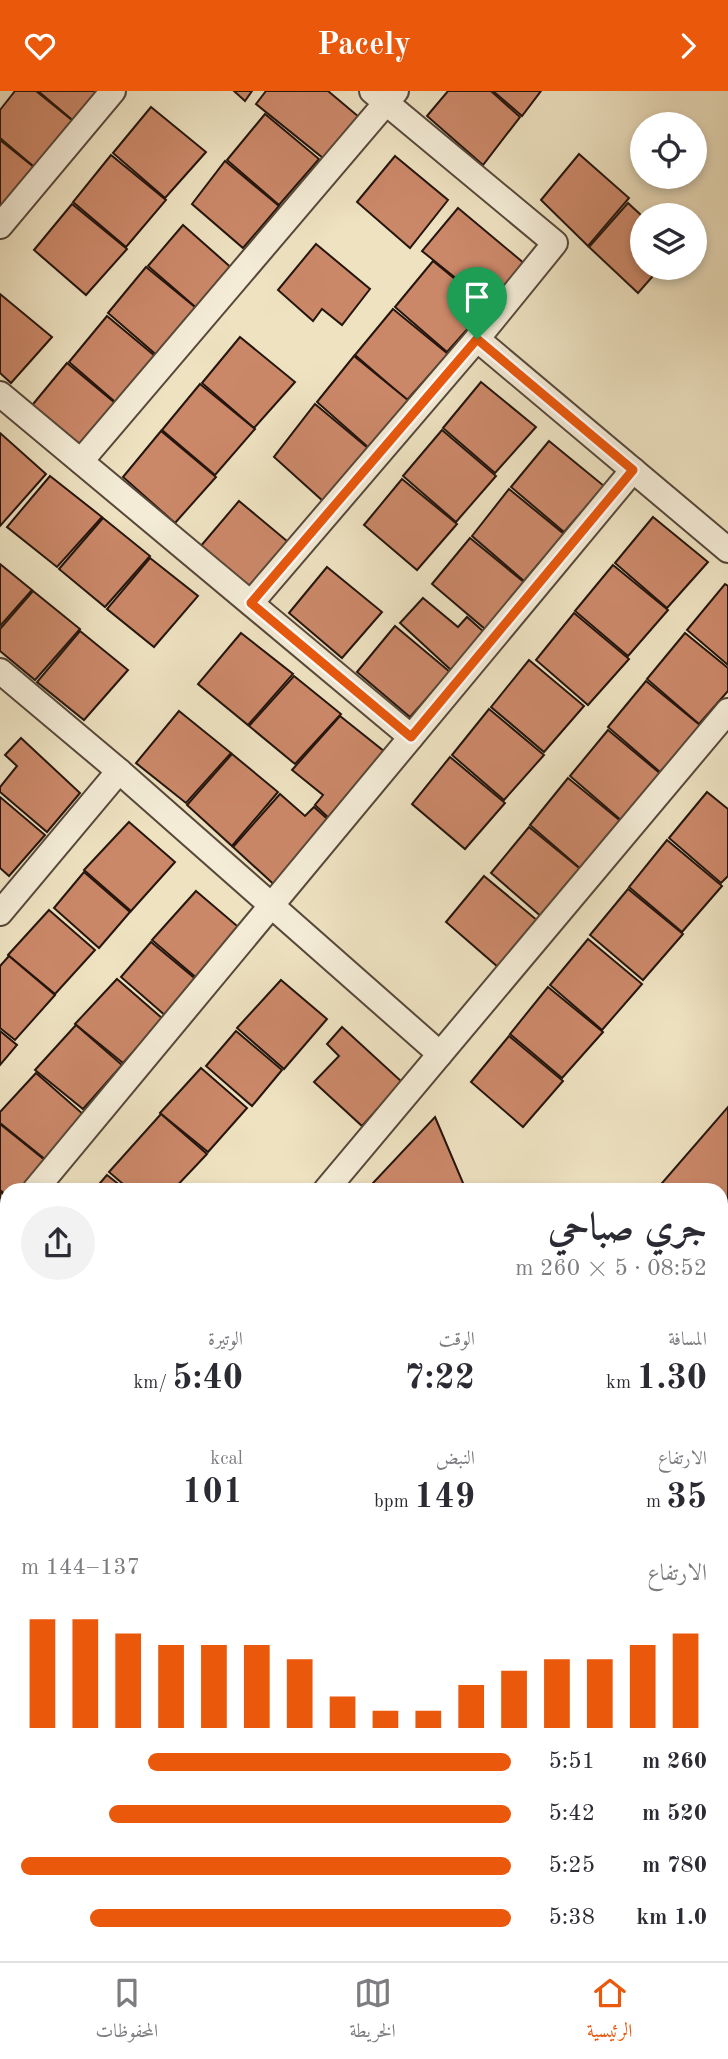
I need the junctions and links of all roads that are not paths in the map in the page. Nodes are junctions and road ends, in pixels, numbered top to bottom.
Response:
1 (113, 91) edge
2 (385, 95) edge
3 (0, 226) edge
4 (477, 339) junction
5 (0, 394) edge
6 (81, 461) junction
7 (633, 470) junction
8 (728, 550) edge
9 (251, 603) junction
10 (0, 671) edge
11 (728, 711) edge
12 (411, 737) junction
13 (119, 771) junction
14 (272, 906) junction
15 (0, 913) edge
16 (440, 1054) junction
17 (41, 1183) edge
18 (340, 1183) edge

1 - 3 street
2 - 4 street
2 - 6 street
4 - 7 street
4 - 9 street
5 - 6 street
6 - 9 street
7 - 8 street
7 - 12 street
9 - 12 street
10 - 13 street
11 - 16 street
12 - 14 street
13 - 14 street
13 - 15 street
14 - 16 street
14 - 17 street
16 - 18 street

